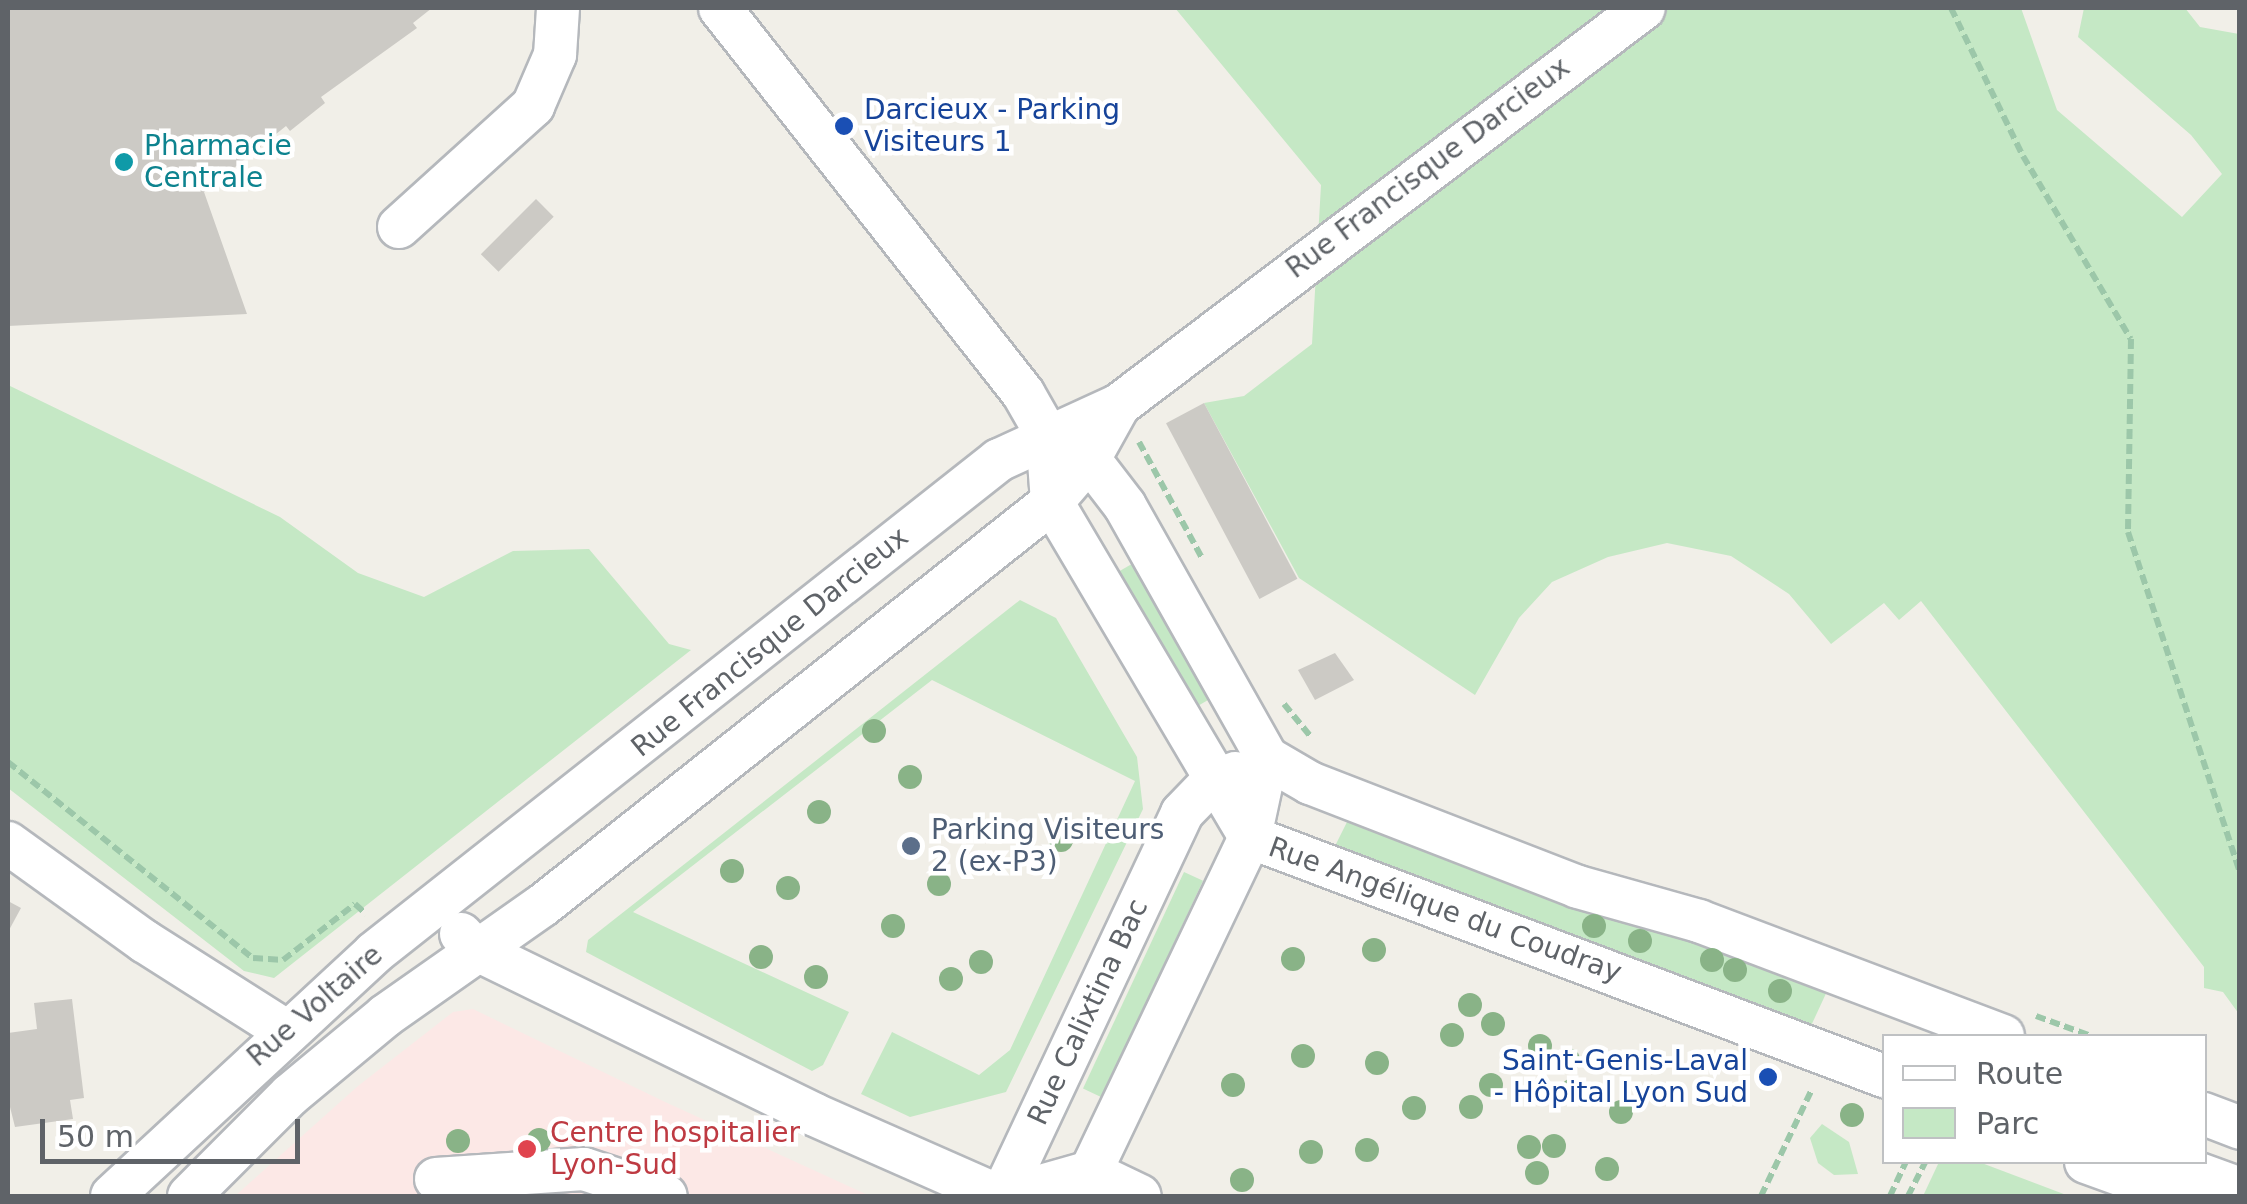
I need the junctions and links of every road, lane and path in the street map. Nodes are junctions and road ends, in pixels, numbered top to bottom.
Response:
1 (558, 8) edge
2 (720, 8) edge
3 (1644, 8) edge
4 (1951, 8) edge
5 (399, 227) dead end
6 (1120, 405) junction
7 (1047, 435) junction
8 (1089, 459) junction
9 (1052, 502) junction
10 (1209, 570) dead end
11 (1276, 690) dead end
12 (1319, 745) dead end
13 (1267, 758) junction
14 (8, 762) edge
15 (1212, 782) junction
16 (1250, 837) junction
17 (8, 843) edge
18 (2240, 873) edge
19 (437, 908) junction
20 (389, 942) junction
21 (475, 949) junction
22 (2012, 1023) edge
23 (284, 1030) junction
24 (2079, 1034) edge
25 (1820, 1072) dead end
26 (1882, 1075) edge
27 (2207, 1115) edge
28 (2240, 1128) edge
29 (1905, 1164) edge
30 (1924, 1164) edge
31 (2092, 1164) edge
32 (2171, 1164) edge
33 (436, 1178) dead end
34 (1084, 1184) edge
35 (2240, 1189) edge
36 (112, 1196) edge
37 (189, 1196) edge
38 (666, 1196) edge
39 (1140, 1196) edge
40 (1762, 1196) edge
41 (1890, 1196) edge
42 (1908, 1196) edge
43 (2180, 1196) edge
44 (1002, 1197) edge

1 - 5 street
2 - 7 street
3 - 6 street, Rue Francisque Darcieux
4 - 18 path
6 - 7 street, Rue Francisque Darcieux
6 - 8 street, Rue Francisque Darcieux
6 - 10 path
7 - 8 street
7 - 9 street, Rue Angélique du Coudray
7 - 19 street, Rue Francisque Darcieux
8 - 9 street, Rue Francisque Darcieux
8 - 13 street
9 - 15 street, Rue Angélique du Coudray
9 - 21 street, Rue Francisque Darcieux
11 - 12 path
13 - 15 street
13 - 16 street
13 - 22 street
14 - 20 path
15 - 16 street, Rue Angélique du Coudray
15 - 44 street, Rue Calixtina Bac
16 - 26 street, Rue Angélique du Coudray
16 - 34 street
17 - 23 street
19 - 20 street, Rue Voltaire
19 - 21 street
20 - 23 street, Rue Voltaire
21 - 37 street, Rue Voltaire
21 - 44 street
22 - 24 path
23 - 36 street, Rue Voltaire
25 - 40 path
27 - 28 street
29 - 41 path
30 - 42 path
31 - 43 street
32 - 35 street
33 - 38 street
34 - 39 street
34 - 44 street

